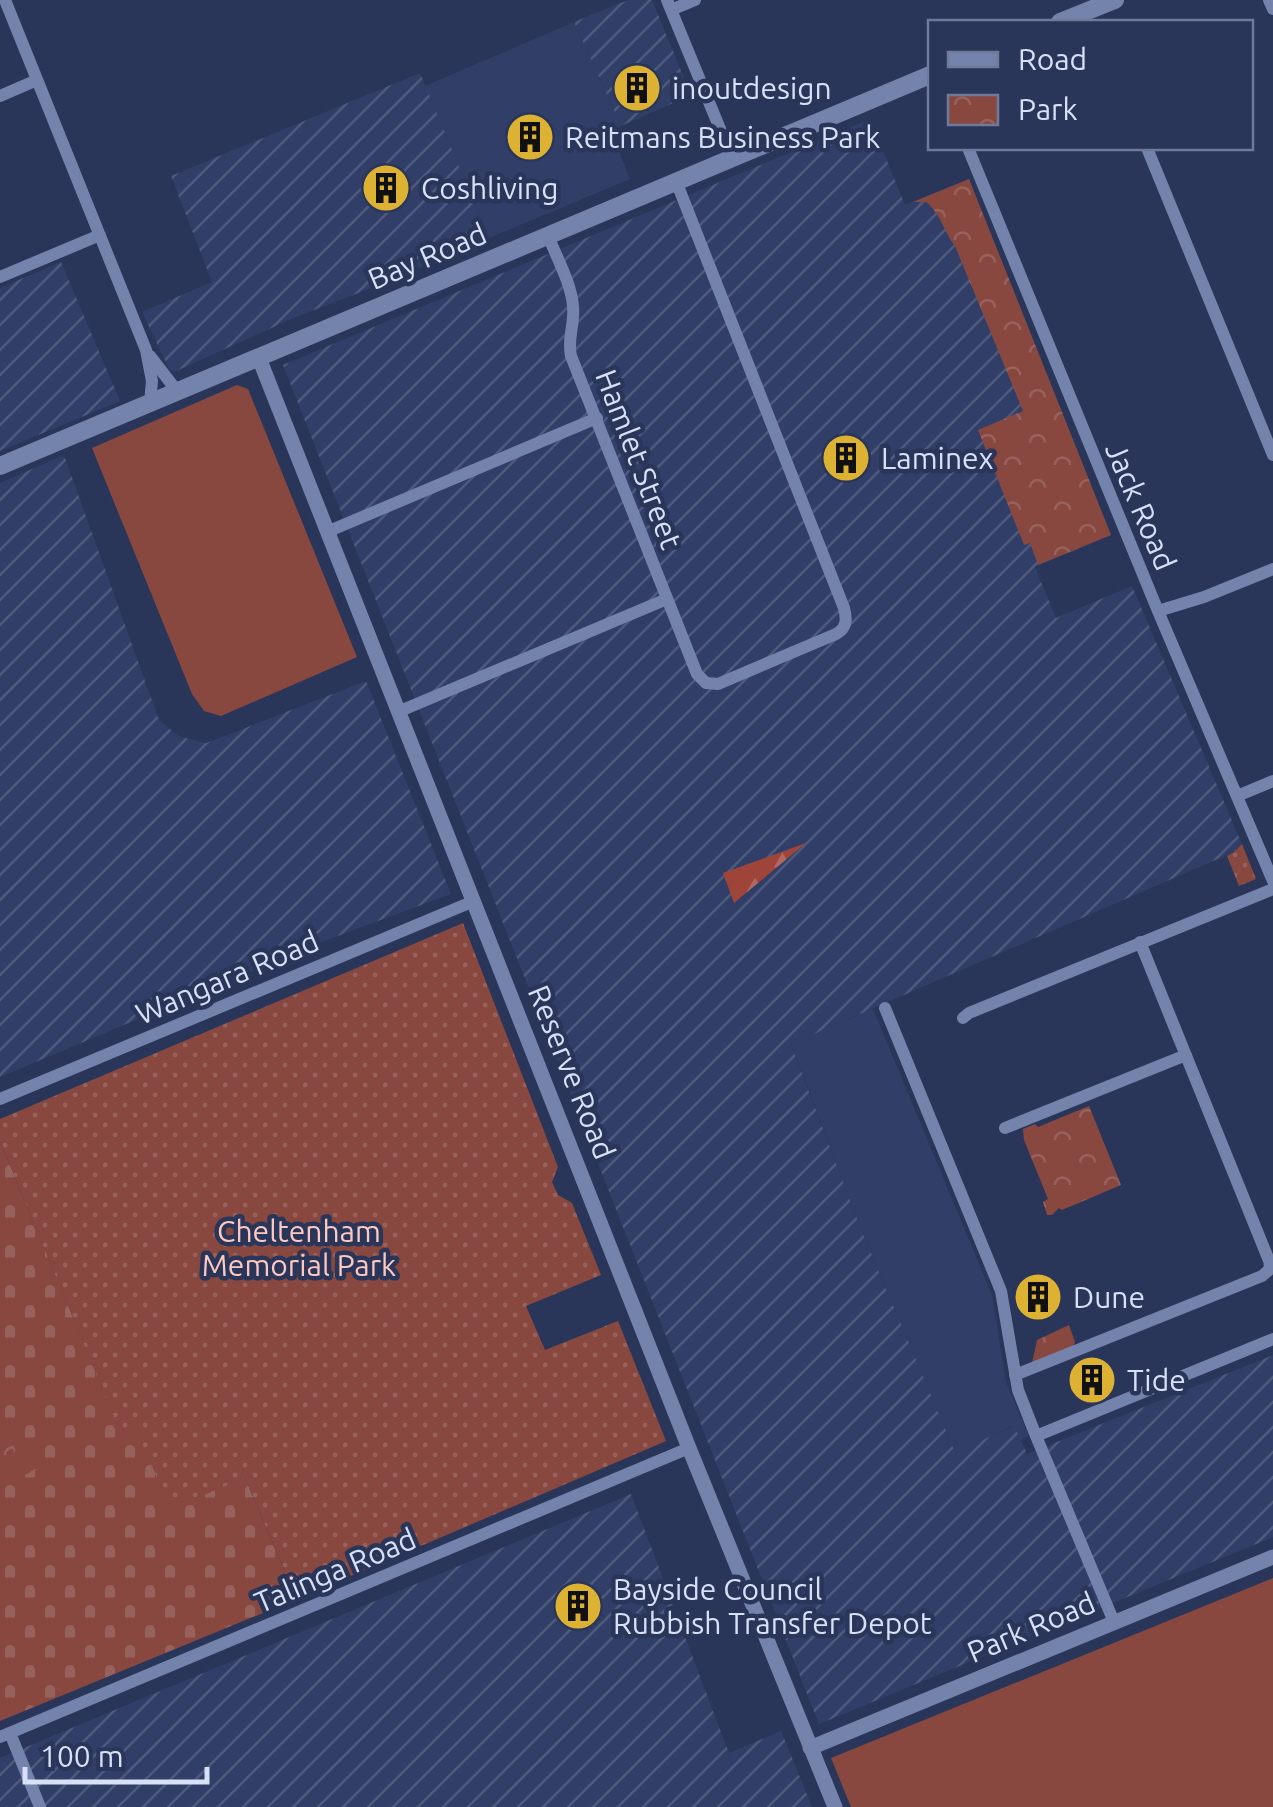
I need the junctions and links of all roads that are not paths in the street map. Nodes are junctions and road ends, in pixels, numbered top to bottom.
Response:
1 (6, 0) edge
2 (695, 0) edge
3 (1115, 0) edge
4 (1269, 0) edge
5 (669, 5) edge
6 (1273, 9) edge
7 (1095, 16) edge
8 (928, 76) edge
9 (37, 80) junction
10 (0, 96) edge
11 (969, 150) edge
12 (1148, 150) edge
13 (732, 158) junction
14 (676, 181) junction
15 (548, 235) junction
16 (100, 236) junction
17 (0, 277) edge
18 (146, 350) junction
19 (258, 358) junction
20 (177, 391) junction
21 (150, 402) junction
22 (596, 418) junction
23 (1273, 455) edge
24 (0, 466) edge
25 (328, 530) junction
26 (1273, 569) edge
27 (668, 599) junction
28 (1160, 615) junction
29 (400, 711) junction
30 (1273, 781) edge
31 (1237, 796) junction
32 (1273, 885) edge
33 (474, 901) junction
34 (1140, 942) junction
35 (885, 1008) dead end
36 (963, 1018) dead end
37 (1186, 1055) junction
38 (0, 1100) edge
39 (1005, 1128) dead end
40 (1273, 1339) edge
41 (1015, 1375) junction
42 (1036, 1436) junction
43 (690, 1448) junction
44 (1273, 1557) edge
45 (1114, 1622) junction
46 (5, 1735) edge
47 (810, 1748) junction
48 (40, 1807) edge
49 (834, 1807) edge

1 - 9 street
2 - 5 street
3 - 7 main road
4 - 6 street
5 - 13 street
8 - 13 main road, Bay Road
9 - 10 street
9 - 16 street
11 - 28 street, Jack Road
12 - 23 street
13 - 14 main road, Bay Road
14 - 15 main road, Bay Road
14 - 27 street, Hamlet Street
15 - 19 main road, Bay Road
15 - 22 street, Hamlet Street
16 - 17 street
16 - 18 street
18 - 20 street
18 - 21 street
19 - 20 main road, Bay Road
19 - 25 street, Reserve Road
20 - 21 main road, Bay Road
21 - 24 main road, Bay Road
22 - 25 street
22 - 27 street, Hamlet Street
25 - 29 street, Reserve Road
26 - 28 street
27 - 29 street
28 - 31 street, Jack Road
29 - 33 street, Reserve Road
30 - 31 street
31 - 32 street, Jack Road
32 - 34 street
33 - 38 street, Wangara Road
33 - 43 street, Reserve Road
34 - 36 street
34 - 37 street
35 - 41 street
37 - 39 street
37 - 41 street
40 - 42 street
41 - 42 street
42 - 45 street
43 - 46 street, Talinga Road
43 - 47 street, Reserve Road
44 - 45 street, Park Road
45 - 47 street, Park Road
46 - 48 street
47 - 49 street, Reserve Road

